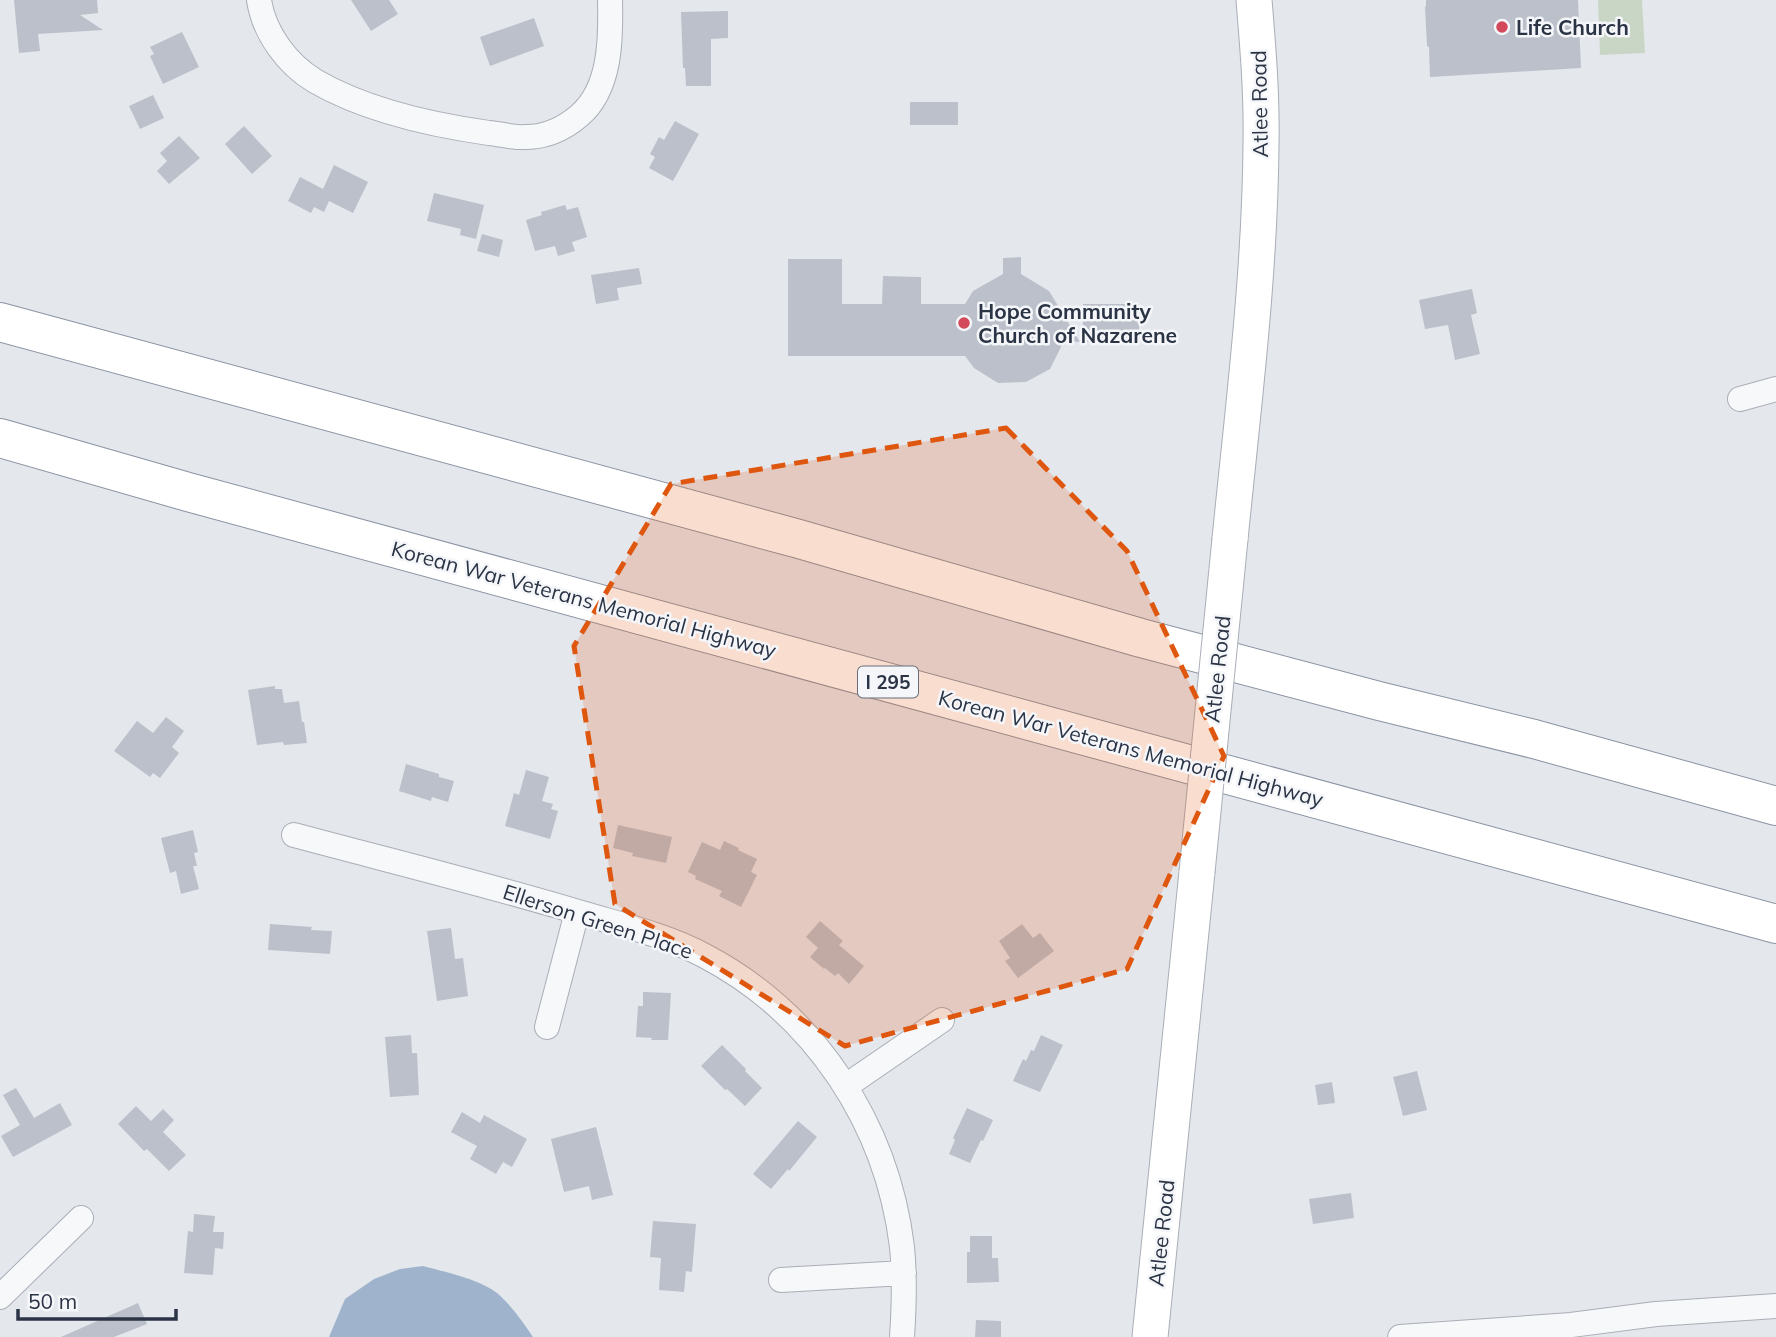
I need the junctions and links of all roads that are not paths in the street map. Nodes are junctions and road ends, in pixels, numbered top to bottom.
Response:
1 (259, 0) edge
2 (610, 0) edge
3 (1254, 0) edge
4 (0, 322) edge
5 (1776, 389) edge
6 (1740, 400) dead end
7 (0, 438) edge
8 (1776, 806) edge
9 (294, 835) dead end
10 (577, 912) junction
11 (1776, 925) edge
12 (942, 1020) dead end
13 (547, 1027) dead end
14 (846, 1086) junction
15 (82, 1218) dead end
16 (904, 1273) junction
17 (781, 1280) dead end
18 (0, 1297) edge
19 (1776, 1306) edge
20 (902, 1337) edge
21 (1150, 1337) edge
22 (1400, 1337) edge

1 - 2 street
3 - 21 main road, Atlee Road, bridge
4 - 8 highway
5 - 6 street
7 - 11 highway, Korean War Veterans Memorial Highway / I 295
9 - 10 street, Ellerson Green Place
10 - 13 street
10 - 14 street, Ellerson Green Place
12 - 14 street
14 - 16 street, Ellerson Green Place
15 - 18 street
16 - 17 street
16 - 20 street, Ellerson Green Place
19 - 22 street

